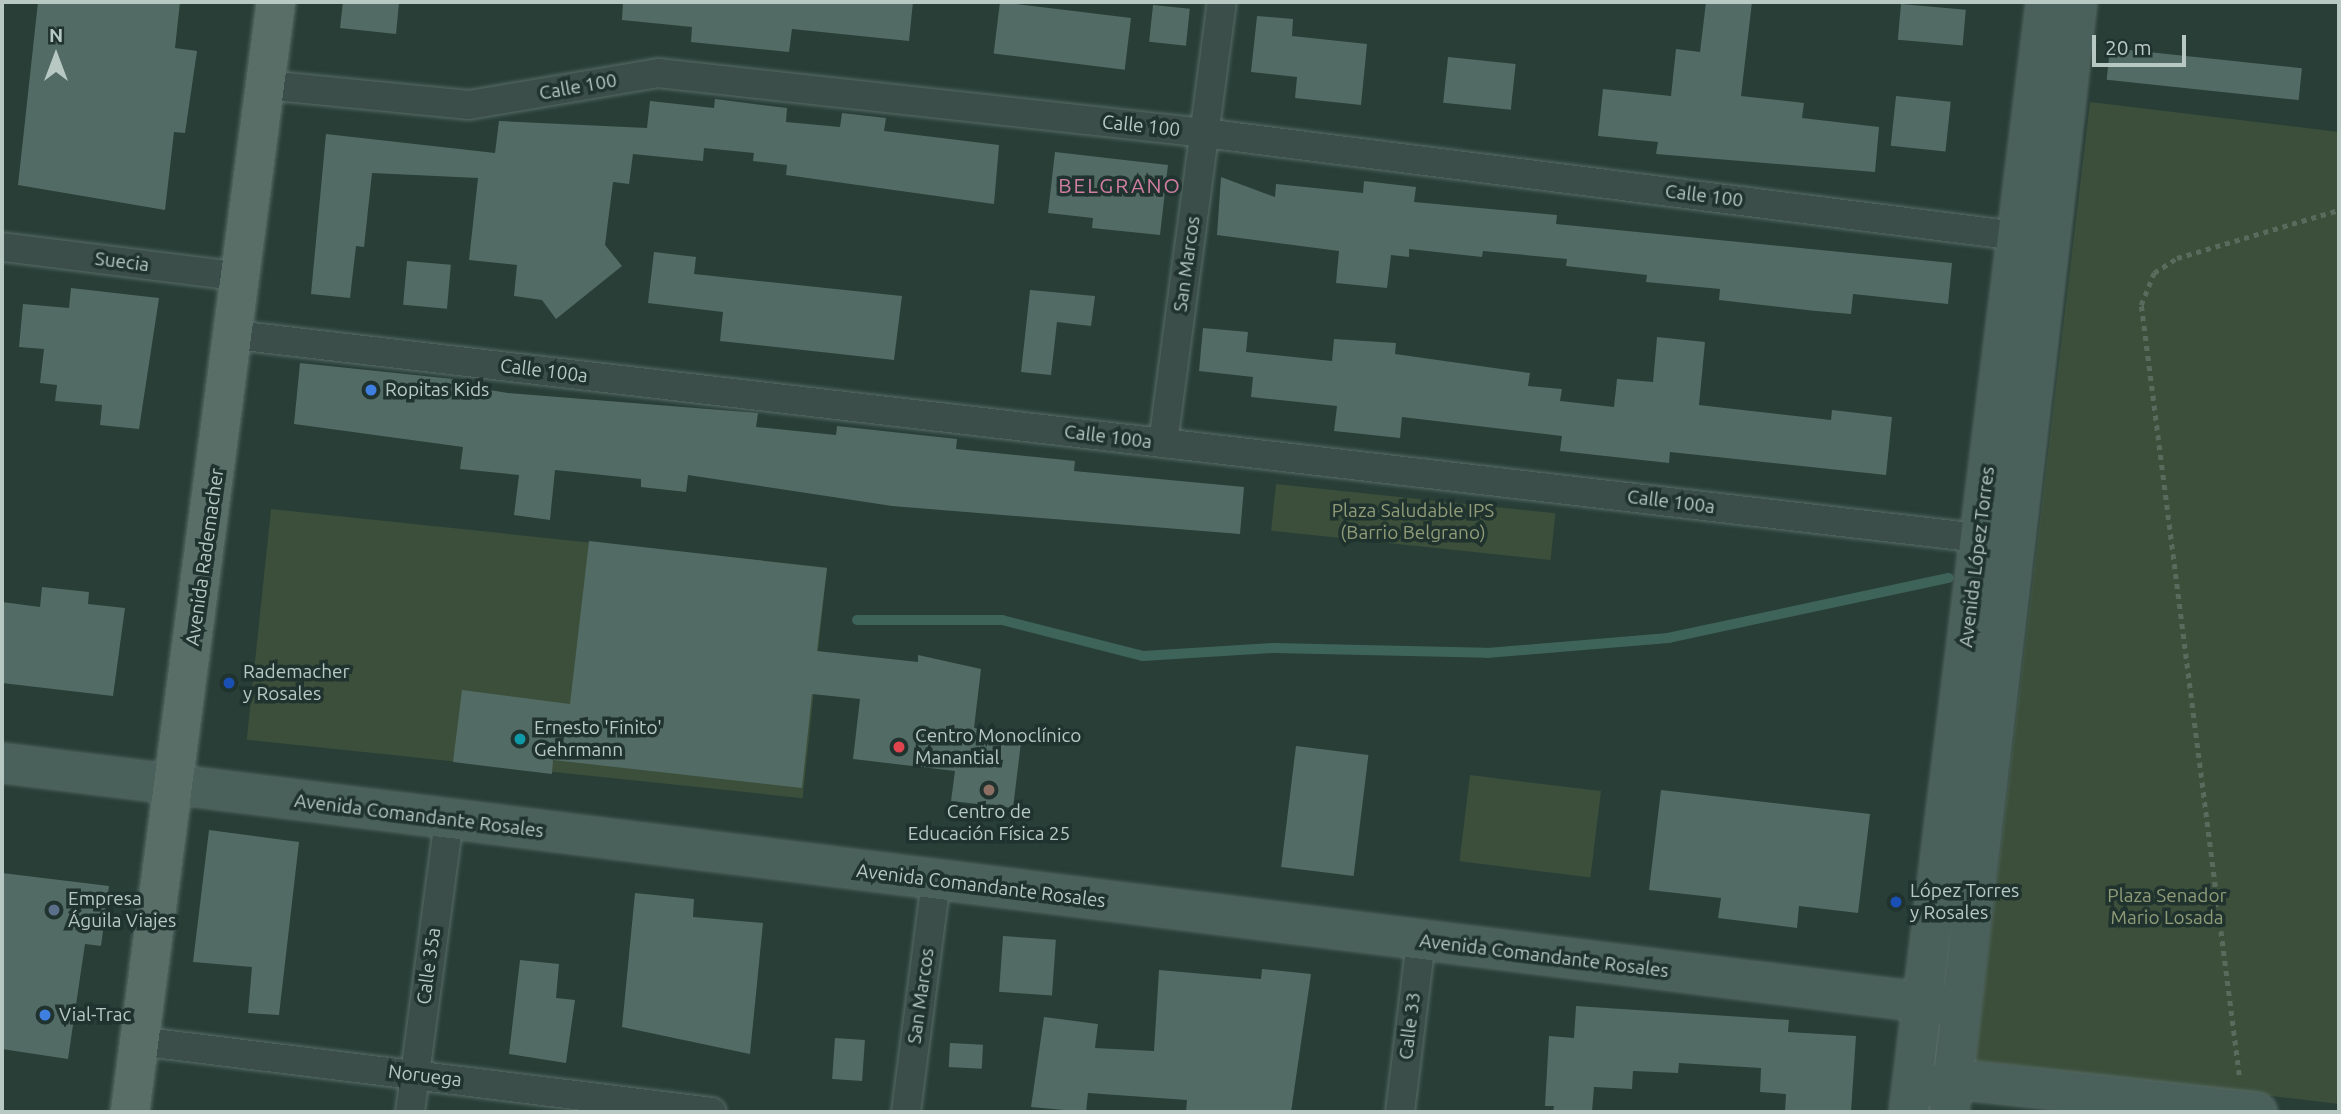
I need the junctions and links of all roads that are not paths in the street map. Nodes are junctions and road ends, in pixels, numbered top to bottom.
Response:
1 (276, 2) edge
2 (1222, 2) edge
3 (2046, 2) edge
4 (2077, 2) edge
5 (265, 85) junction
6 (1204, 133) junction
7 (2017, 236) junction
8 (2, 247) edge
9 (242, 277) junction
10 (235, 335) junction
11 (1163, 443) junction
12 (1980, 538) junction
13 (2, 764) edge
14 (174, 785) junction
15 (449, 820) junction
16 (936, 880) junction
17 (1421, 940) junction
18 (1922, 1003) junction
19 (1961, 1007) junction
20 (138, 1041) junction
21 (414, 1075) junction
22 (1910, 1103) edge
23 (1950, 1104) edge
24 (2240, 1111) edge
25 (130, 1112) edge
26 (410, 1112) edge
27 (712, 1112) edge
28 (906, 1112) edge
29 (1399, 1112) edge
30 (2257, 1112) edge

1 - 5 main road, Avenida Rademacher
2 - 6 street, San Marcos
3 - 7 main road, Avenida López Torres
4 - 19 main road, Avenida López Torres
5 - 6 street, Calle 100
5 - 9 main road, Avenida Rademacher
6 - 7 street, Calle 100
6 - 11 street, San Marcos
7 - 12 main road, Avenida López Torres
8 - 9 street, Suecia
9 - 10 main road, Avenida Rademacher
10 - 11 street, Calle 100a
10 - 14 main road, Avenida Rademacher
11 - 12 street, Calle 100a
12 - 18 main road, Avenida López Torres
13 - 14 main road, Avenida Comandante Rosales
14 - 15 main road, Avenida Comandante Rosales
14 - 20 main road, Avenida Rademacher
15 - 16 main road, Avenida Comandante Rosales
15 - 21 street, Calle 35a
16 - 17 main road, Avenida Comandante Rosales
16 - 28 street, San Marcos
17 - 18 main road, Avenida Comandante Rosales
17 - 29 street, Calle 33
18 - 19 main road, Avenida Comandante Rosales
18 - 22 main road, Avenida López Torres
19 - 23 main road, Avenida López Torres
20 - 21 street, Noruega
20 - 25 main road, Avenida Rademacher
21 - 26 street, Calle 35a
21 - 27 street, Noruega
22 - 23 main road
23 - 24 main road
24 - 30 main road

